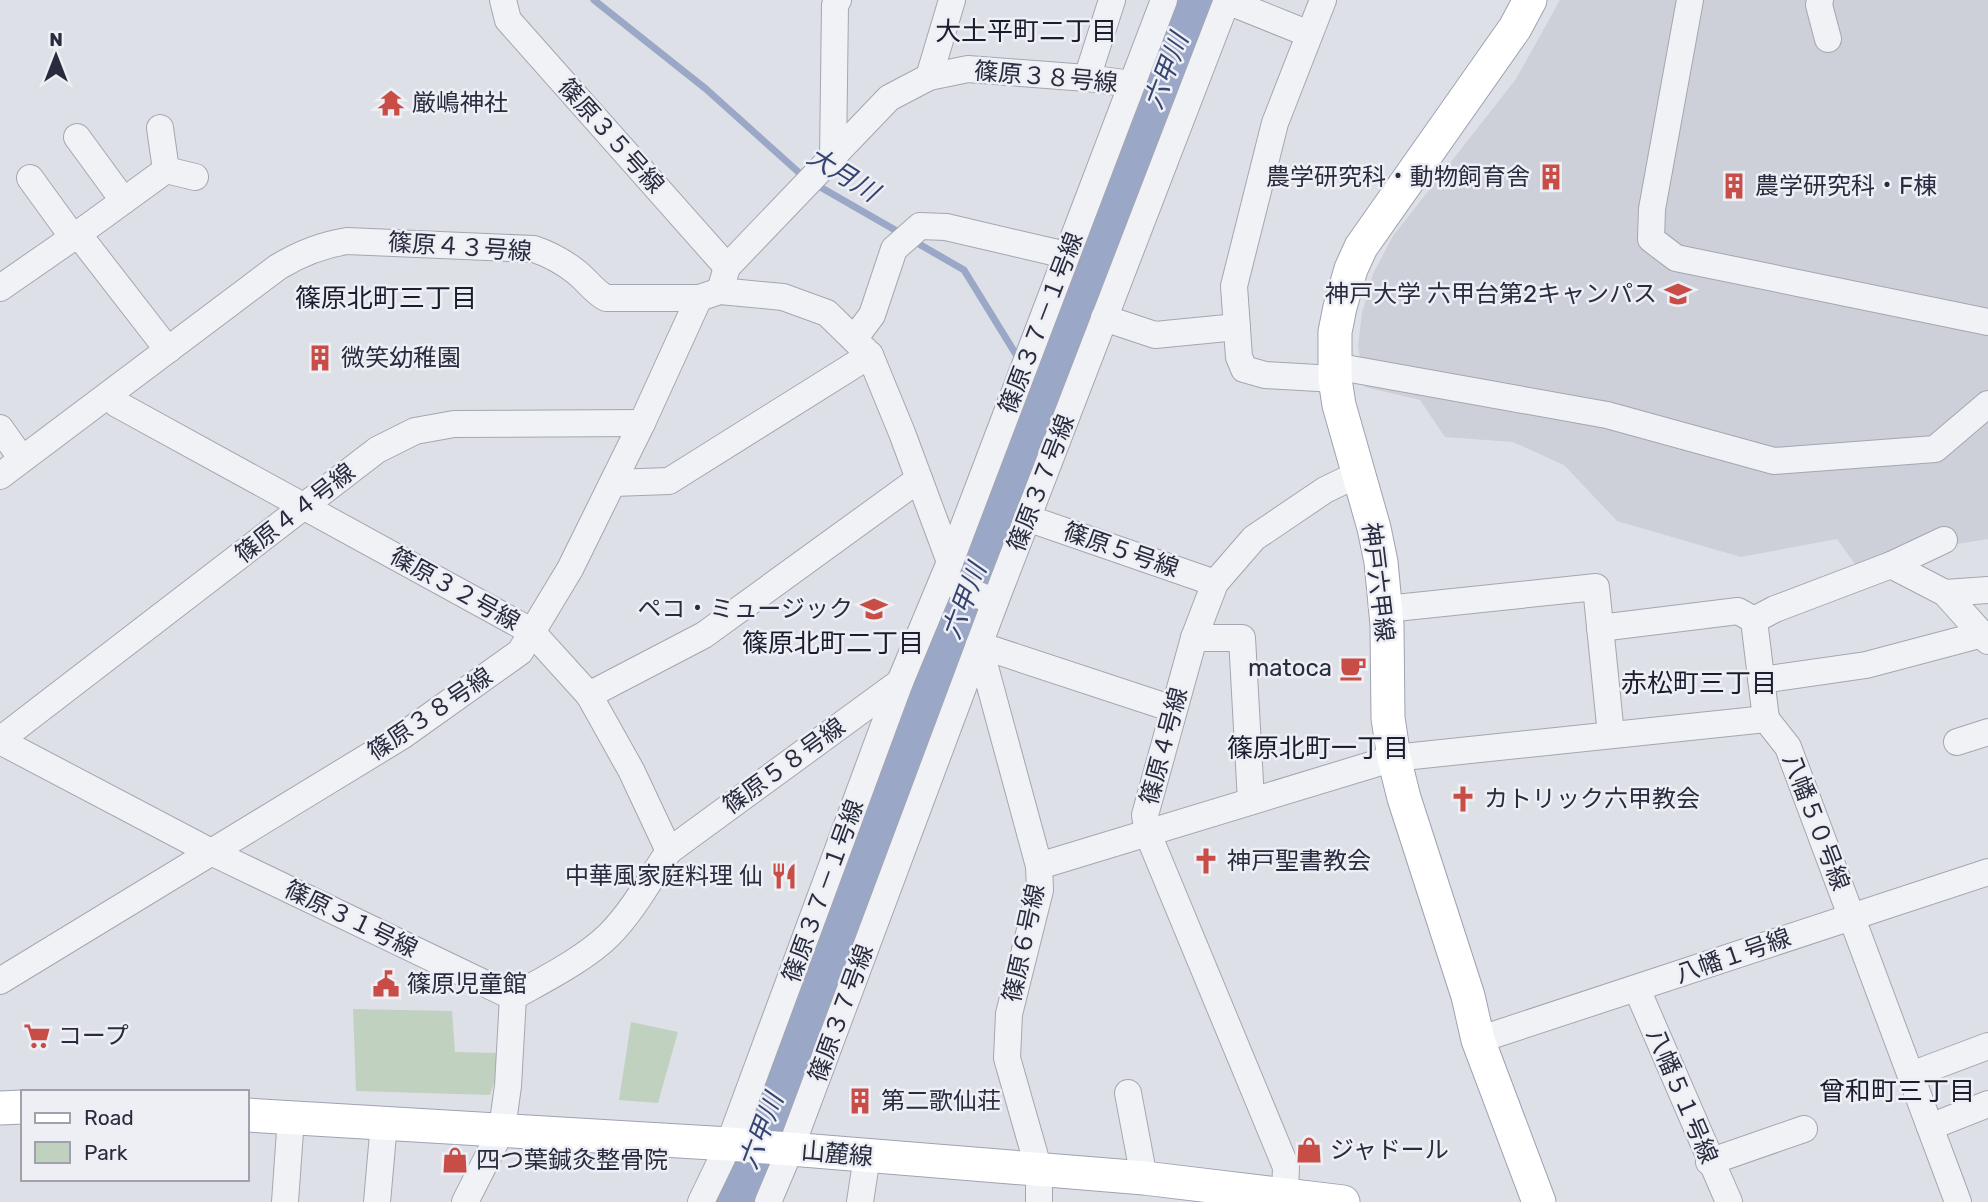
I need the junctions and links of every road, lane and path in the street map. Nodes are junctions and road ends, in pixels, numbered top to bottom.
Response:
1 (503, 0) edge
2 (952, 0) edge
3 (1112, 0) edge
4 (1164, 0) edge
5 (1324, 0) edge
6 (1530, 0) edge
7 (1690, 0) edge
8 (1819, 0) edge
9 (1227, 1) edge
10 (834, 2) edge
11 (1309, 34) junction
12 (1828, 39) dead end
13 (929, 77) junction
14 (1087, 78) junction
15 (1132, 84) junction
16 (160, 128) dead end
17 (77, 137) dead end
18 (833, 158) junction
19 (166, 170) junction
20 (195, 177) dead end
21 (30, 178) dead end
22 (123, 200) junction
23 (78, 234) junction
24 (1066, 255) junction
25 (715, 285) junction
26 (0, 288) edge
27 (1104, 318) junction
28 (1988, 322) edge
29 (1237, 327) junction
30 (862, 347) junction
31 (168, 350) junction
32 (1335, 372) junction
33 (109, 396) junction
34 (1988, 404) edge
35 (642, 423) junction
36 (0, 428) edge
37 (22, 459) junction
38 (1358, 474) junction
39 (0, 476) edge
40 (919, 479) junction
41 (613, 483) junction
42 (305, 505) junction
43 (1027, 518) junction
44 (1944, 540) dead end
45 (1891, 565) junction
46 (946, 571) junction
47 (1215, 583) junction
48 (1988, 590) edge
49 (1945, 593) junction
50 (995, 602) junction
51 (1386, 609) junction
52 (1754, 620) junction
53 (1600, 628) junction
54 (531, 631) junction
55 (1194, 638) junction
56 (1985, 638) edge
57 (979, 645) junction
58 (1761, 680) junction
59 (900, 682) junction
60 (589, 695) junction
61 (1173, 709) junction
62 (1766, 719) junction
63 (1988, 732) edge
64 (1611, 735) junction
65 (0, 741) edge
66 (1957, 743) dead end
67 (1394, 758) junction
68 (1251, 801) junction
69 (1148, 834) junction
70 (669, 851) junction
71 (211, 852) junction
72 (1039, 866) junction
73 (1988, 872) edge
74 (1852, 915) junction
75 (0, 981) edge
76 (1637, 989) junction
77 (513, 997) junction
78 (1478, 1040) junction
79 (1988, 1046) edge
80 (1911, 1075) junction
81 (1128, 1093) dead end
82 (1988, 1104) edge
83 (21, 1107) edge
84 (0, 1108) edge
85 (248, 1115) edge
86 (291, 1117) junction
87 (384, 1123) junction
88 (1930, 1127) junction
89 (502, 1129) junction
90 (1804, 1129) dead end
91 (729, 1144) junction
92 (790, 1150) junction
93 (867, 1156) junction
94 (1709, 1162) junction
95 (1144, 1178) junction
96 (1039, 1186) edge
97 (1285, 1194) junction
98 (1328, 1201) edge
99 (285, 1202) edge
100 (377, 1202) edge
101 (465, 1202) edge
102 (701, 1202) edge
103 (768, 1202) edge
104 (860, 1202) edge
105 (1539, 1202) edge
106 (1729, 1202) edge
107 (1958, 1202) edge

1 - 25 street, 篠原３５号線
2 - 13 street
3 - 14 street
4 - 15 street, 篠原３７－１号線
5 - 11 street
6 - 32 main road, 神戸六甲線
7 - 28 street
8 - 12 street
9 - 11 street
9 - 27 street, 篠原３７号線
10 - 18 street
11 - 29 street
13 - 14 street, 篠原３８号線
13 - 18 street, 篠原３８号線
14 - 15 street, 篠原３８号線
15 - 24 street, 篠原３７－１号線
16 - 19 street
17 - 22 street
18 - 25 street, 篠原３８号線
19 - 20 street
19 - 22 street
21 - 23 street
22 - 23 street
23 - 26 street
23 - 31 street
24 - 30 street
24 - 46 street, 篠原３７－１号線
25 - 30 street, 篠原４３号線
25 - 31 street, 篠原４３号線
25 - 35 street, 篠原３８号線
27 - 29 street
27 - 43 street, 篠原３７号線
29 - 32 street
30 - 40 street, 篠原４３号線
30 - 41 street
31 - 33 street, 篠原４３号線
32 - 34 street
32 - 38 main road, 神戸六甲線
33 - 37 street, 篠原４３号線
33 - 42 street, 篠原３２号線
35 - 41 street, 篠原３８号線
35 - 42 street, 篠原４４号線
36 - 37 street
37 - 39 street, 篠原４３号線
38 - 47 street, 篠原４号線
38 - 51 main road, 神戸六甲線
40 - 46 street, 篠原４３号線
40 - 60 street
41 - 54 street, 篠原３８号線
42 - 54 street, 篠原３２号線
42 - 65 street, 篠原４４号線
43 - 47 street, 篠原５号線
43 - 50 street, 篠原３７号線
44 - 45 street
45 - 49 street
45 - 52 street
46 - 50 street
46 - 59 street, 篠原３７－１号線
47 - 55 street, 篠原４号線
48 - 49 street
49 - 56 street
50 - 57 street, 篠原３７号線
51 - 53 street
51 - 67 main road, 神戸六甲線
52 - 53 street
52 - 58 street
53 - 64 street
54 - 60 street, 篠原３２号線
54 - 71 street, 篠原３８号線
55 - 61 street, 篠原４号線
55 - 68 street
56 - 58 street
57 - 61 street
57 - 72 street, 篠原６号線
57 - 92 street, 篠原３７号線
58 - 62 street
59 - 70 street, 篠原５８号線
59 - 91 street, 篠原３７－１号線
60 - 70 street, 篠原３２号線
61 - 69 street, 篠原４号線
62 - 64 street
62 - 74 street, 八幡５０号線
63 - 66 street
64 - 67 street
65 - 71 street, 篠原３１号線
67 - 68 street
67 - 78 main road, 神戸六甲線
68 - 69 street
69 - 72 street
69 - 97 street, 篠原４号線
70 - 77 street
71 - 75 street, 篠原３８号線
71 - 77 street, 篠原３１号線
72 - 96 street, 篠原６号線
73 - 74 street, 八幡１号線
74 - 76 street, 八幡１号線
74 - 80 street, 八幡５０号線
76 - 78 street, 八幡１号線
76 - 94 street, 八幡５１号線
77 - 89 street
78 - 105 main road, 神戸六甲線
79 - 80 street
80 - 88 street, 八幡５０号線
81 - 95 street
82 - 88 street
83 - 84 main road
85 - 86 main road, 山麓線
86 - 87 main road, 山麓線
86 - 99 street
87 - 89 main road, 山麓線
87 - 100 street
88 - 107 street, 八幡５０号線
89 - 91 main road, 山麓線
89 - 101 street
90 - 94 street
91 - 92 main road, 山麓線
91 - 102 street, 篠原３７－１号線
92 - 93 main road, 山麓線
92 - 103 street, 篠原３７号線
93 - 96 main road, 山麓線
93 - 104 street
94 - 106 street, 八幡５１号線
95 - 96 main road, 山麓線
95 - 97 main road, 山麓線
97 - 98 main road, 山麓線

